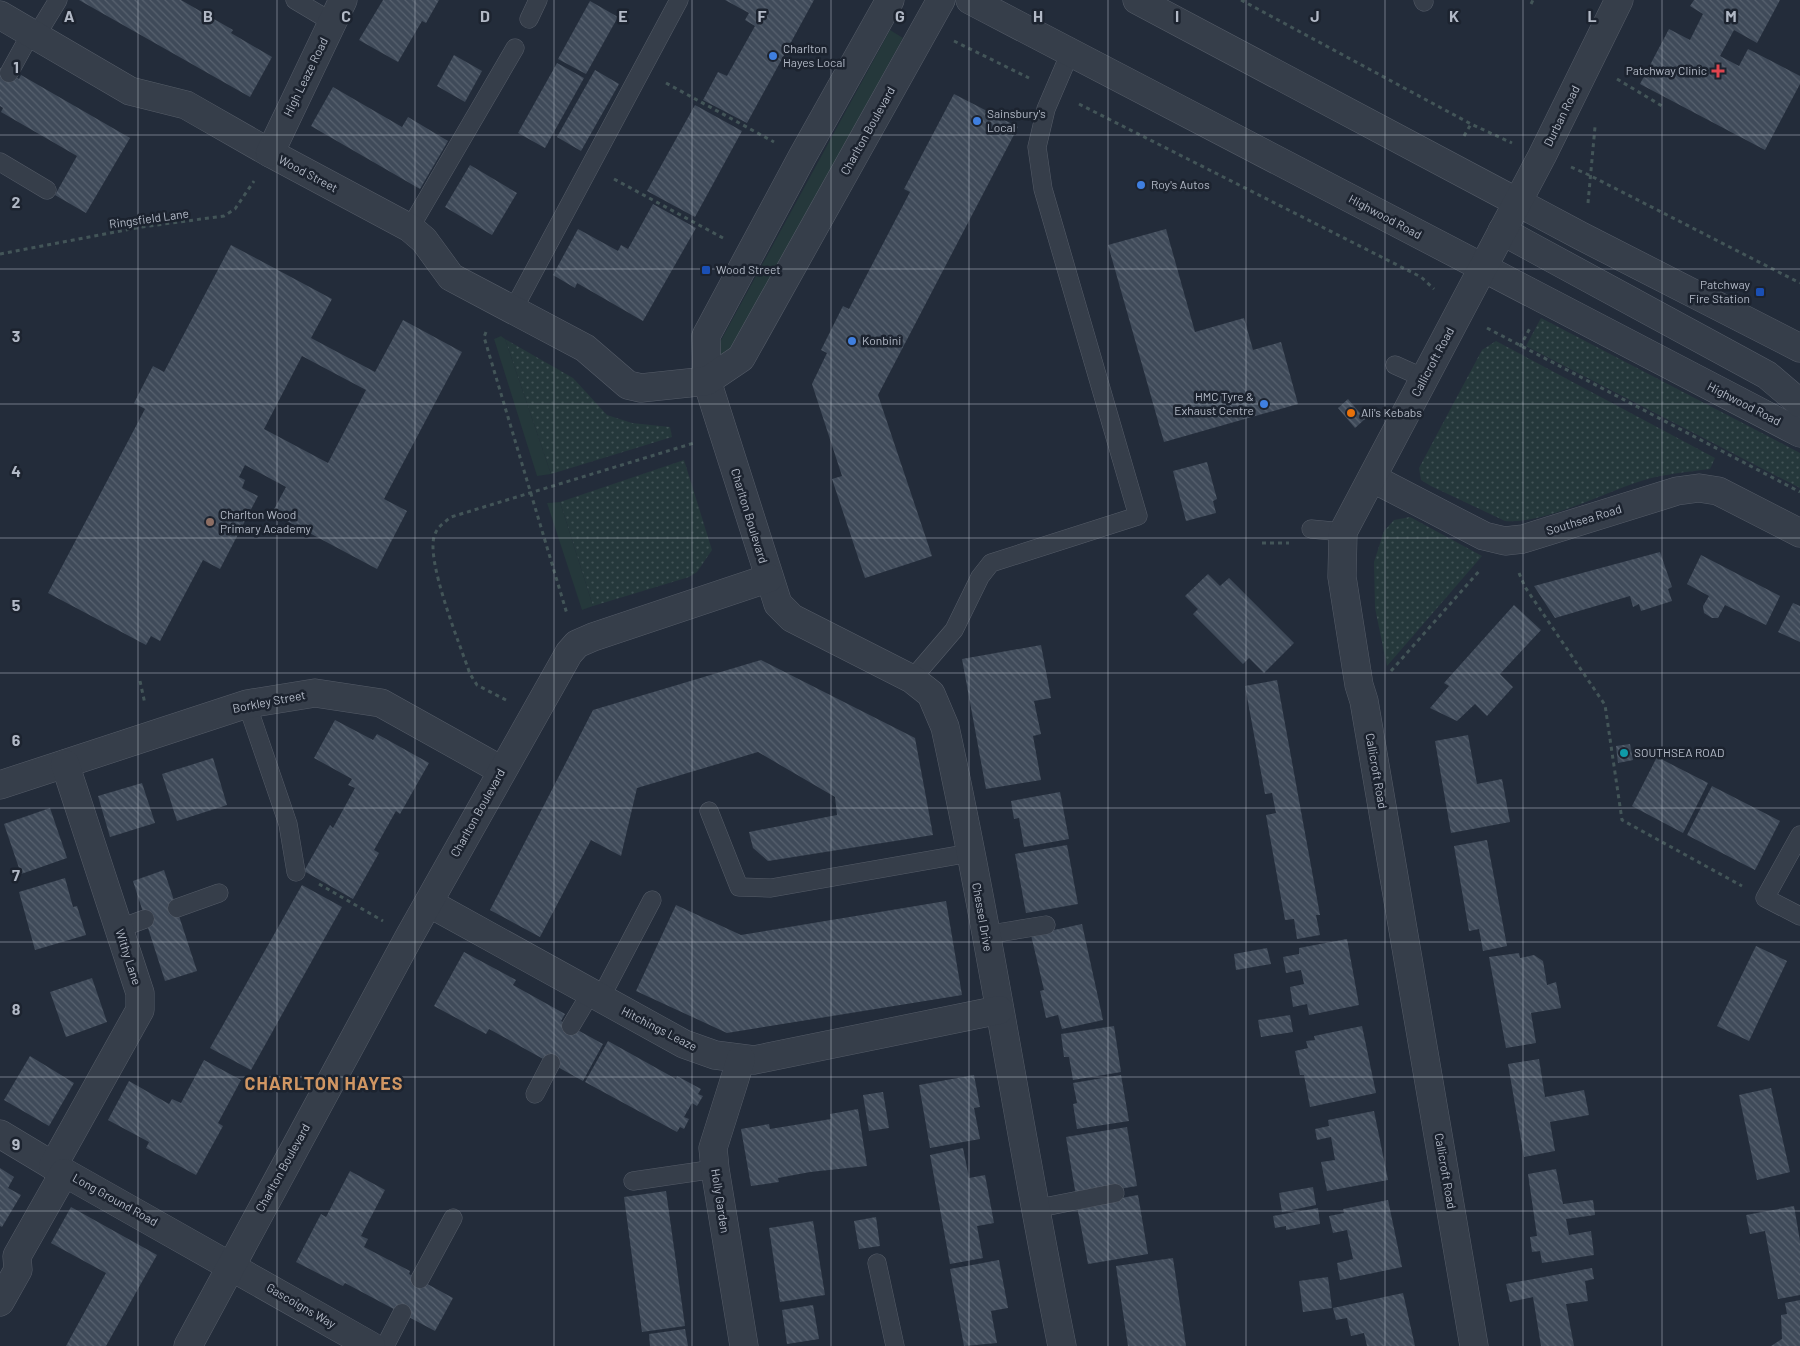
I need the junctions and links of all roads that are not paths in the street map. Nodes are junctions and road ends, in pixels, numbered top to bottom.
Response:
1 (58, 0) edge
2 (295, 0) edge
3 (538, 0) edge
4 (679, 0) edge
5 (890, 0) edge
6 (941, 0) edge
7 (970, 0) edge
8 (1137, 0) edge
9 (1619, 0) edge
10 (338, 11) edge
11 (0, 15) edge
12 (529, 19) dead end
13 (34, 35) junction
14 (515, 48) dead end
15 (1070, 53) junction
16 (9, 73) dead end
17 (270, 153) junction
18 (0, 162) edge
19 (47, 190) dead end
20 (1518, 201) junction
21 (410, 228) junction
22 (1502, 231) junction
23 (1482, 268) junction
24 (504, 305) junction
25 (1800, 348) edge
26 (1395, 365) dead end
27 (1424, 378) junction
28 (708, 381) junction
29 (1800, 403) edge
30 (1800, 433) edge
31 (1372, 478) junction
32 (1311, 529) dead end
33 (1344, 532) junction
34 (1800, 533) edge
35 (769, 578) junction
36 (912, 679) junction
37 (247, 704) junction
38 (65, 764) junction
39 (501, 770) junction
40 (0, 785) edge
41 (709, 811) dead end
42 (1800, 835) edge
43 (970, 853) junction
44 (296, 872) road end
45 (219, 893) dead end
46 (652, 900) dead end
47 (429, 903) junction
48 (177, 908) dead end
49 (1800, 916) edge
50 (145, 919) dead end
51 (1046, 925) dead end
52 (118, 929) junction
53 (985, 935) junction
54 (595, 996) junction
55 (1000, 1010) junction
56 (572, 1026) dead end
57 (741, 1058) junction
58 (551, 1063) dead end
59 (535, 1094) dead end
60 (0, 1134) edge
61 (59, 1169) junction
62 (715, 1169) junction
63 (633, 1181) dead end
64 (1116, 1194) dead end
65 (1034, 1208) junction
66 (453, 1218) dead end
67 (876, 1263) dead end
68 (230, 1265) junction
69 (420, 1279) dead end
70 (0, 1302) edge
71 (402, 1313) dead end
72 (188, 1346) edge
73 (372, 1346) edge
74 (384, 1346) edge
75 (744, 1346) edge
76 (895, 1346) edge
77 (1062, 1346) edge
78 (1474, 1346) edge

1 - 13 lane
2 - 10 lane
3 - 12 lane
4 - 24 lane
5 - 28 street, Charlton Boulevard
6 - 28 street, Charlton Boulevard
7 - 15 street, Highwood Road
8 - 20 street
9 - 20 street, Durban Road
10 - 17 street, High Leaze Road
11 - 13 street, Wood Street
13 - 16 lane
13 - 17 street, Wood Street
14 - 21 lane
15 - 23 street, Highwood Road
15 - 36 lane
17 - 21 street, Wood Street
18 - 19 lane
20 - 22 street, Durban Road
20 - 25 street
21 - 24 street, Wood Street
22 - 23 street, Callicroft Road
22 - 29 street
23 - 27 street, Callicroft Road
23 - 30 street, Highwood Road
24 - 28 street, Wood Street
26 - 27 lane
27 - 31 street, Callicroft Road
28 - 35 street, Charlton Boulevard
31 - 33 street, Callicroft Road
31 - 34 street, Southsea Road
32 - 33 lane
33 - 78 street, Callicroft Road
35 - 36 street, Chessel Drive
35 - 39 street, Charlton Boulevard
36 - 43 street, Chessel Drive
37 - 38 street, Borkley Street
37 - 39 street, Borkley Street
37 - 44 lane
38 - 40 street, Borkley Street
38 - 52 street, Withy Lane
39 - 47 street, Charlton Boulevard
41 - 43 lane
42 - 49 lane
43 - 53 street, Chessel Drive
45 - 48 lane
46 - 54 lane
47 - 54 street, Hitchings Leaze
47 - 68 street, Charlton Boulevard
50 - 52 lane
51 - 53 lane
52 - 61 street, Withy Lane
53 - 55 street, Chessel Drive
54 - 56 lane
54 - 57 street, Hitchings Leaze
55 - 57 street, Hitchings Leaze
55 - 65 street, Chessel Drive
57 - 62 street, Holly Garden
58 - 59 lane
60 - 61 street, Long Ground Road
61 - 68 street, Long Ground Road
61 - 70 street, Withy Lane
62 - 63 lane
62 - 75 street, Holly Garden
64 - 65 lane
65 - 77 street, Chessel Drive
66 - 69 lane
67 - 76 lane
68 - 72 street, Charlton Boulevard
68 - 73 street, Gascoigns Way
71 - 74 lane

